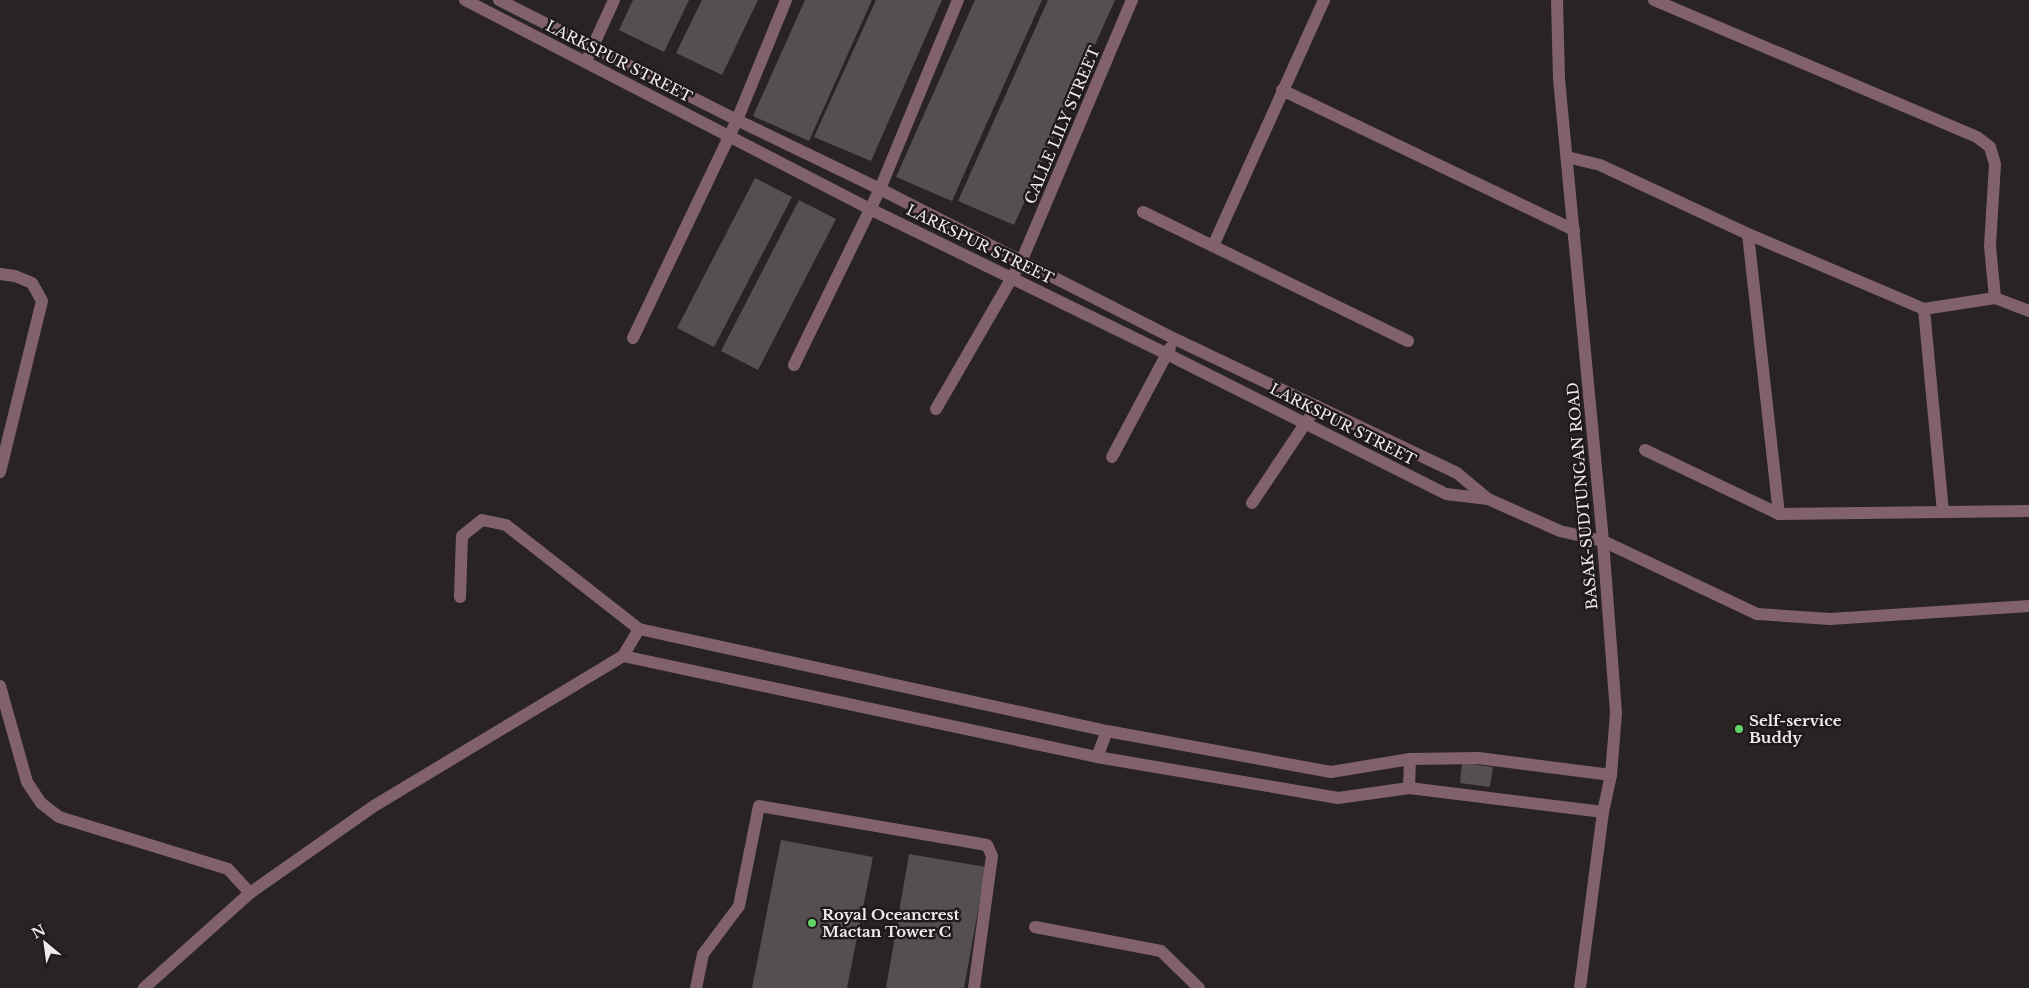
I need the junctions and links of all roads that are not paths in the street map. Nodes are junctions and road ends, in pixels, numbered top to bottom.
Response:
1 (465, 0) edge
2 (499, 0) edge
3 (614, 0) edge
4 (786, 0) edge
5 (958, 0) edge
6 (1132, 0) edge
7 (1324, 0) edge
8 (1557, 0) edge
9 (1654, 0) edge
10 (592, 48) junction
11 (586, 62) junction
12 (1282, 90) junction
13 (737, 120) junction
14 (730, 136) junction
15 (1567, 157) junction
16 (880, 189) junction
17 (870, 209) junction
18 (1143, 212) dead end
19 (1574, 230) junction
20 (1748, 234) junction
21 (1213, 246) junction
22 (1021, 262) junction
23 (0, 274) edge
24 (1012, 278) junction
25 (1995, 298) junction
26 (1924, 309) junction
27 (2029, 311) edge
28 (633, 338) dead end
29 (1175, 338) junction
30 (1408, 340) dead end
31 (1167, 354) junction
32 (794, 365) dead end
33 (1317, 406) junction
34 (936, 409) dead end
35 (1306, 423) junction
36 (1644, 450) dead end
37 (2, 453) edge
38 (1112, 457) dead end
39 (0, 472) edge
40 (1488, 499) junction
41 (1252, 504) dead end
42 (1943, 512) junction
43 (2029, 512) edge
44 (1779, 514) junction
45 (1603, 541) junction
46 (460, 597) dead end
47 (2029, 606) edge
48 (639, 629) junction
49 (623, 656) junction
50 (0, 686) edge
51 (1106, 731) junction
52 (1097, 756) junction
53 (1410, 760) junction
54 (1611, 775) junction
55 (1409, 788) junction
56 (1603, 812) junction
57 (250, 893) junction
58 (1035, 927) dead end
59 (144, 988) edge
60 (696, 988) edge
61 (974, 988) edge
62 (1199, 988) edge
63 (1580, 988) edge

1 - 11 street, LARKSPUR STREET
2 - 10 street, LARKSPUR STREET
3 - 10 street
4 - 13 street
5 - 16 street
6 - 22 street, CALLE LILY STREET
7 - 12 street
8 - 15 street, BASAK-SUDTUNGAN ROAD
9 - 25 street
10 - 11 street
10 - 13 street, LARKSPUR STREET
11 - 14 street, LARKSPUR STREET
12 - 19 street
12 - 21 street
13 - 14 street
13 - 16 street, LARKSPUR STREET
14 - 17 street, LARKSPUR STREET
14 - 28 street
15 - 19 street, BASAK-SUDTUNGAN ROAD
15 - 20 street
16 - 17 street
16 - 22 street, LARKSPUR STREET
17 - 24 street, LARKSPUR STREET
17 - 32 street
18 - 21 street
19 - 45 street, BASAK-SUDTUNGAN ROAD
20 - 26 street
20 - 44 street
21 - 30 street
22 - 24 street, CALLE LILY STREET
22 - 29 street, LARKSPUR STREET
23 - 37 street
24 - 31 street, LARKSPUR STREET
24 - 34 street, CALLE LILY STREET
25 - 26 street
25 - 27 street
26 - 42 street
29 - 31 street
29 - 33 street, LARKSPUR STREET
31 - 35 street, LARKSPUR STREET
31 - 38 street
33 - 35 street
33 - 40 street, LARKSPUR STREET
35 - 40 street, LARKSPUR STREET
35 - 41 street
36 - 44 street
37 - 39 street
40 - 45 street, LARKSPUR STREET
42 - 43 street
42 - 44 street
45 - 47 street, LARKSPUR STREET
45 - 54 street, BASAK-SUDTUNGAN ROAD
46 - 48 street
48 - 49 street
48 - 51 street
49 - 52 street
49 - 57 street
50 - 57 street
51 - 52 street
51 - 53 street
52 - 55 street
53 - 54 street
53 - 55 street
54 - 56 street, BASAK-SUDTUNGAN ROAD
55 - 56 street
56 - 63 street, BASAK-SUDTUNGAN ROAD
57 - 59 street
58 - 62 street
60 - 61 street

